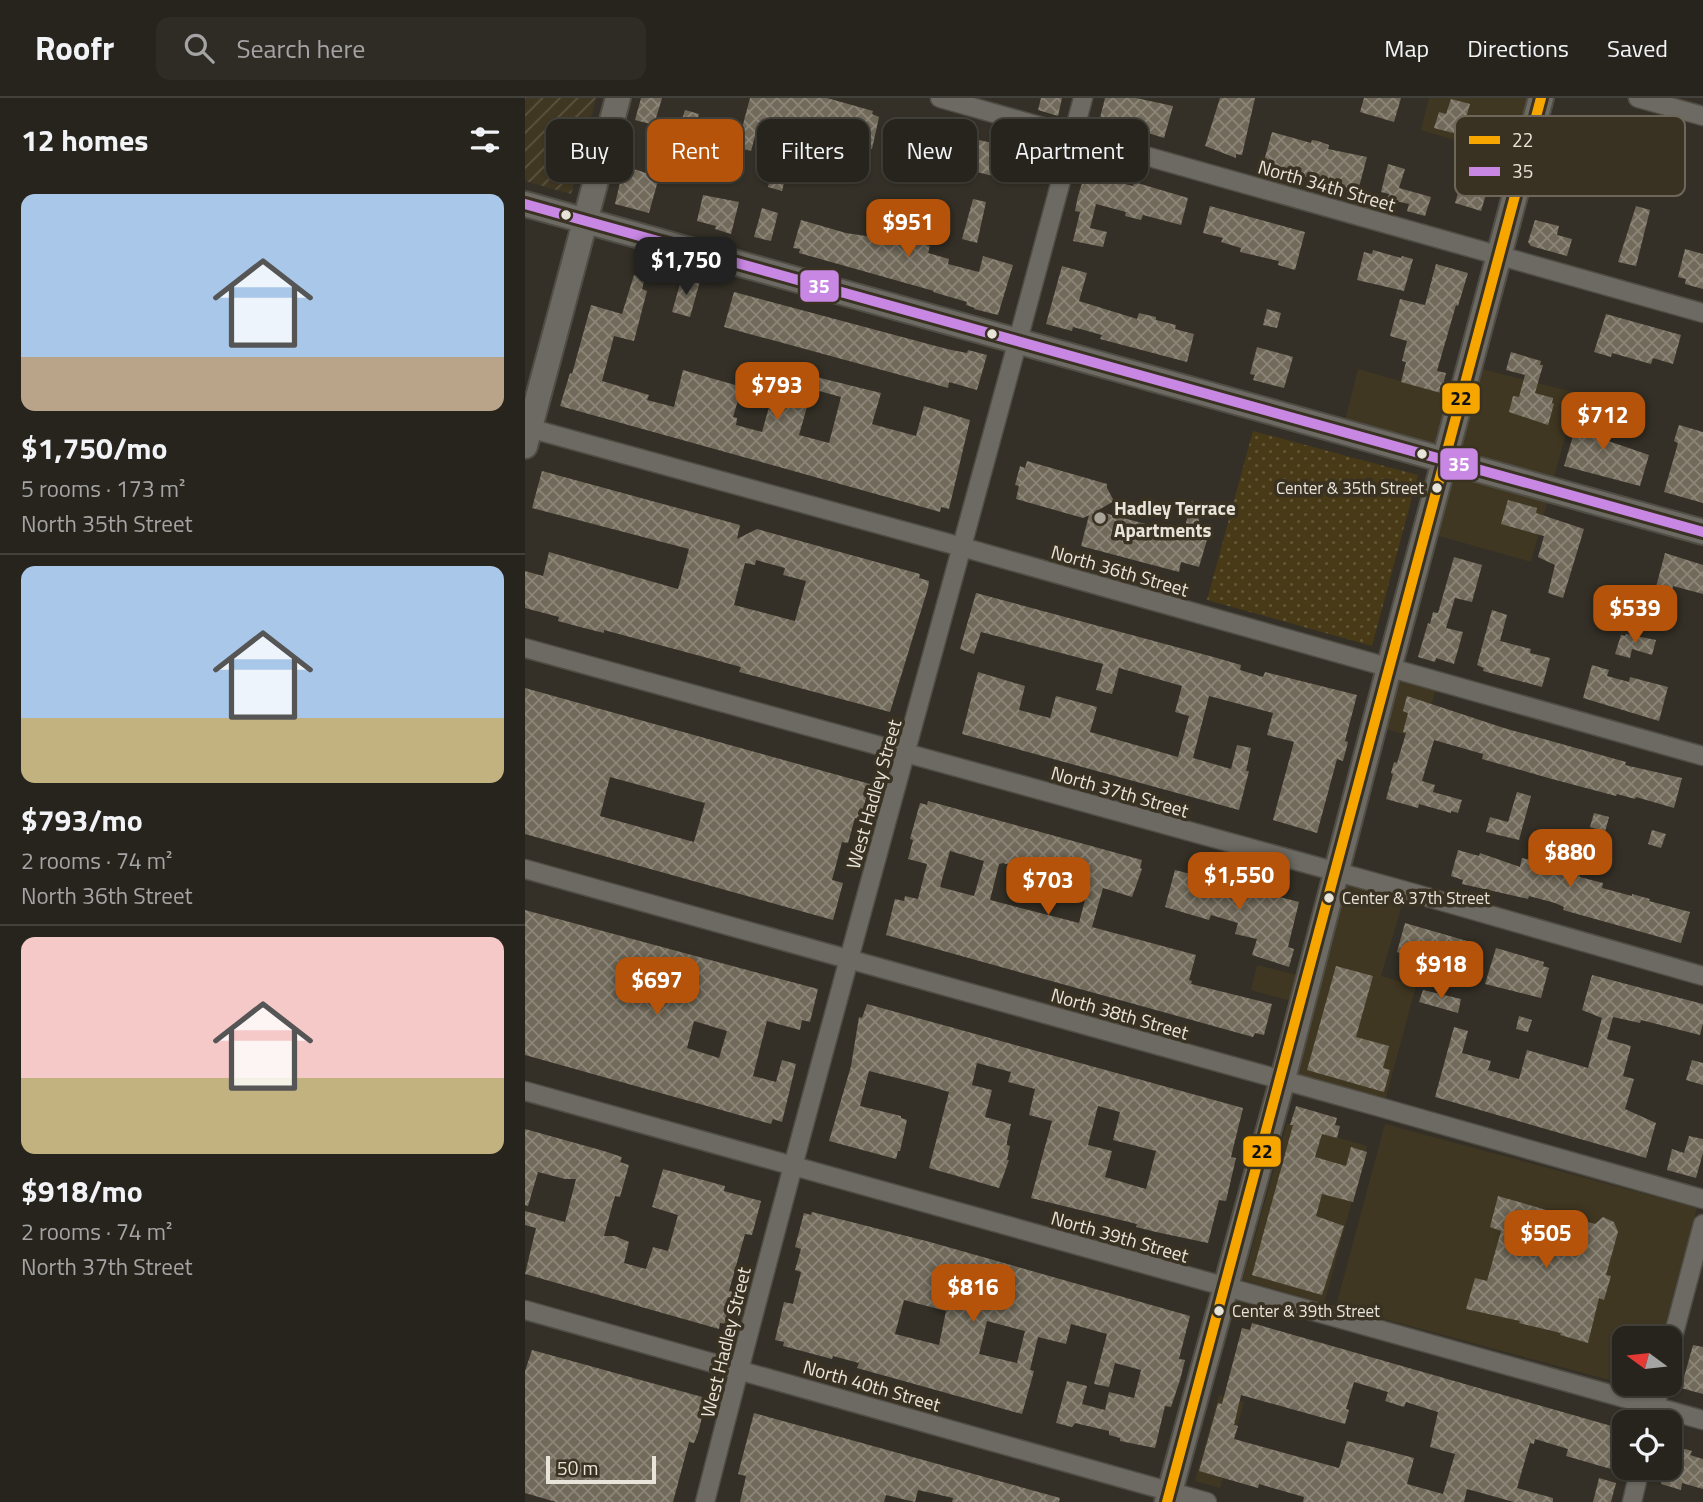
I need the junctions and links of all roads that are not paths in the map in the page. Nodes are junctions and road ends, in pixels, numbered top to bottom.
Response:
1 (618, 98) edge
2 (940, 98) edge
3 (1083, 98) edge
4 (1541, 98) edge
5 (1638, 98) edge
6 (1536, 116) edge
7 (1703, 116) edge
8 (1015, 119) edge
9 (1077, 119) edge
10 (1148, 156) edge
11 (1060, 182) edge
12 (1515, 196) edge
13 (525, 204) edge
14 (585, 221) junction
15 (1499, 255) junction
16 (1703, 313) edge
17 (1016, 341) junction
18 (527, 434) edge
19 (1444, 461) junction
20 (1703, 532) edge
21 (962, 547) junction
22 (525, 648) edge
23 (1389, 668) junction
24 (906, 753) junction
25 (1703, 756) edge
26 (525, 869) edge
27 (1337, 872) junction
28 (848, 958) junction
29 (1703, 976) edge
30 (1282, 1081) junction
31 (525, 1091) edge
32 (793, 1165) junction
33 (1703, 1199) edge
34 (1703, 1224) edge
35 (1224, 1287) junction
36 (525, 1310) edge
37 (1676, 1326) edge
38 (739, 1370) junction
39 (1636, 1410) edge
40 (1682, 1418) edge
41 (1703, 1420) edge
42 (1637, 1480) edge
43 (1168, 1497) edge
44 (705, 1502) edge
45 (1207, 1502) edge
46 (1632, 1502) edge

1 - 14 street
2 - 8 street, North 34th Street
3 - 9 street, West Hadley Street
4 - 6 street
5 - 7 street
10 - 15 street, North 34th Street
11 - 17 street, West Hadley Street
12 - 15 street
13 - 14 street
14 - 17 street
14 - 18 street
15 - 16 street, North 34th Street
15 - 19 street
17 - 19 street
17 - 21 street, West Hadley Street
18 - 21 street, North 36th Street
19 - 20 street
19 - 23 street
21 - 23 street, North 36th Street
21 - 24 street, West Hadley Street
22 - 24 street, North 37th Street
23 - 25 street, North 36th Street
23 - 27 street
24 - 27 street, North 37th Street
24 - 28 street, West Hadley Street
26 - 28 street, North 38th Street
27 - 29 street, North 37th Street
27 - 30 street
28 - 30 street, North 38th Street
28 - 32 street, West Hadley Street
30 - 33 street, North 38th Street
30 - 35 street
31 - 32 street, North 39th Street
32 - 35 street, North 39th Street
32 - 38 street, West Hadley Street
34 - 37 street
35 - 39 street, North 39th Street
35 - 43 street
36 - 38 street, North 40th Street
38 - 43 street, North 40th Street
38 - 44 street, West Hadley Street
40 - 41 street, North 39th Street
42 - 46 street
43 - 45 street, North 40th Street

